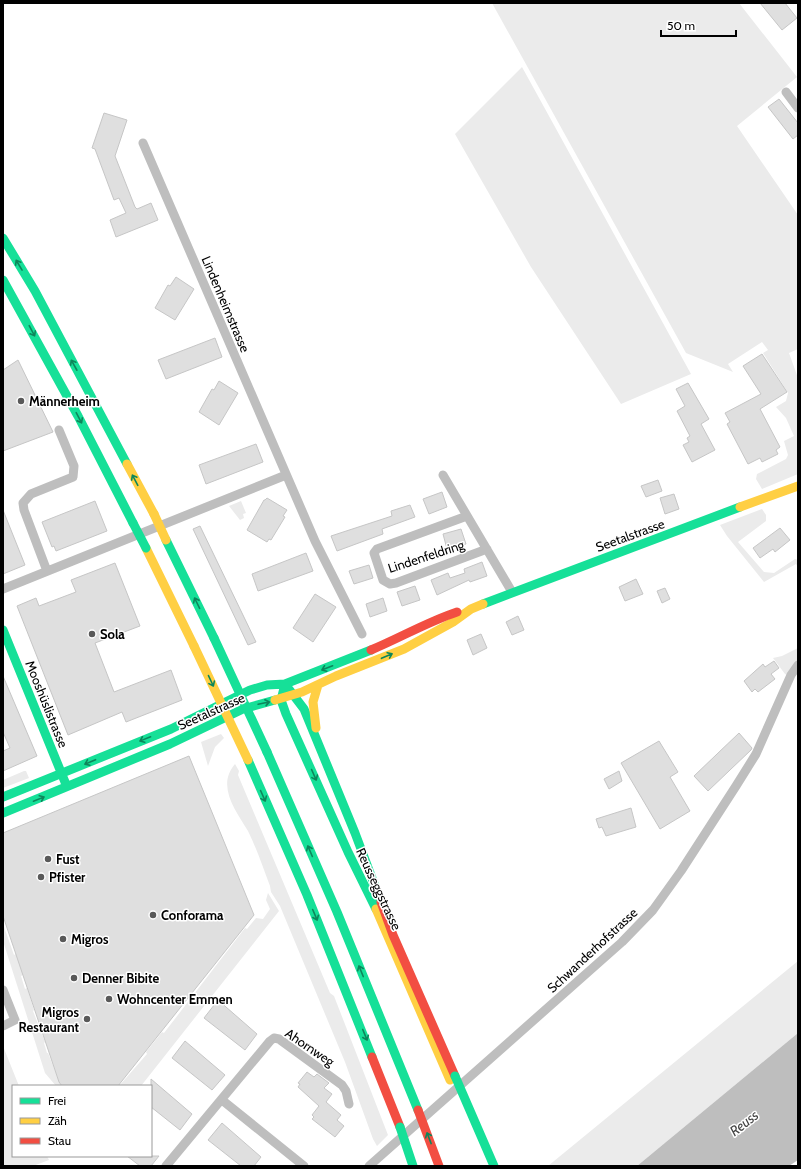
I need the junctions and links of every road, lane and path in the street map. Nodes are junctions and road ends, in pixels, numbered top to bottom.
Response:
1 (786, 92) dead end
2 (798, 108) edge
3 (143, 143) dead end
4 (3, 238) edge
5 (3, 280) edge
6 (59, 430) dead end
7 (286, 475) junction
8 (443, 475) dead end
9 (798, 486) edge
10 (467, 516) junction
11 (487, 549) junction
12 (47, 571) junction
13 (3, 589) edge
14 (512, 592) junction
15 (471, 609) junction
16 (3, 630) edge
17 (362, 634) dead end
18 (798, 665) edge
19 (285, 684) junction
20 (318, 685) junction
21 (295, 695) junction
22 (281, 700) junction
23 (317, 741) junction
24 (61, 773) junction
25 (67, 787) junction
26 (3, 797) edge
27 (3, 813) edge
28 (3, 990) edge
29 (3, 1026) edge
30 (453, 1078) junction
31 (222, 1100) junction
32 (349, 1104) dead end
33 (166, 1166) edge
34 (304, 1166) edge
35 (369, 1166) edge
36 (413, 1166) edge
37 (440, 1166) edge
38 (486, 1166) edge
39 (494, 1166) edge

1 - 2 street
3 - 7 street, Lindenheimstrasse
37 -> 4 main road, bridge
5 -> 36 main road, bridge
6 - 12 street
7 - 12 street
7 - 17 street, Lindenheimstrasse
8 - 10 street, Lindenfeldring
9 - 14 main road, Seetalstrasse
10 - 11 street, Lindenfeldring
10 - 11 street, Lindenfeldring
11 - 14 street, Lindenfeldring
12 - 13 street
14 - 15 main road, Seetalstrasse
15 -> 19 main road, Seetalstrasse
20 -> 15 main road, Seetalstrasse
16 - 24 main road, Mooshüslistrasse
18 - 35 street, Schwanderhofstrasse
19 - 21 main road, Reusseggstrasse
19 - 22 main road
19 -> 24 main road, Seetalstrasse
20 - 21 main road, Seetalstrasse
20 - 23 main road, Reusseggstrasse
21 - 22 main road, Seetalstrasse
21 - 23 main road, Reusseggstrasse
25 -> 22 main road, Seetalstrasse
22 -> 30 main road, Reusseggstrasse
23 - 30 main road, Reusseggstrasse
24 - 25 main road, Mooshüslistrasse
24 - 26 main road, Seetalstrasse
27 -> 25 main road, Seetalstrasse
28 - 29 street
30 - 38 main road, Reusseggstrasse
30 - 39 main road, Reusseggstrasse, bridge
31 - 32 street, Ahornweg
31 - 33 street, Ahornweg
31 - 34 street

